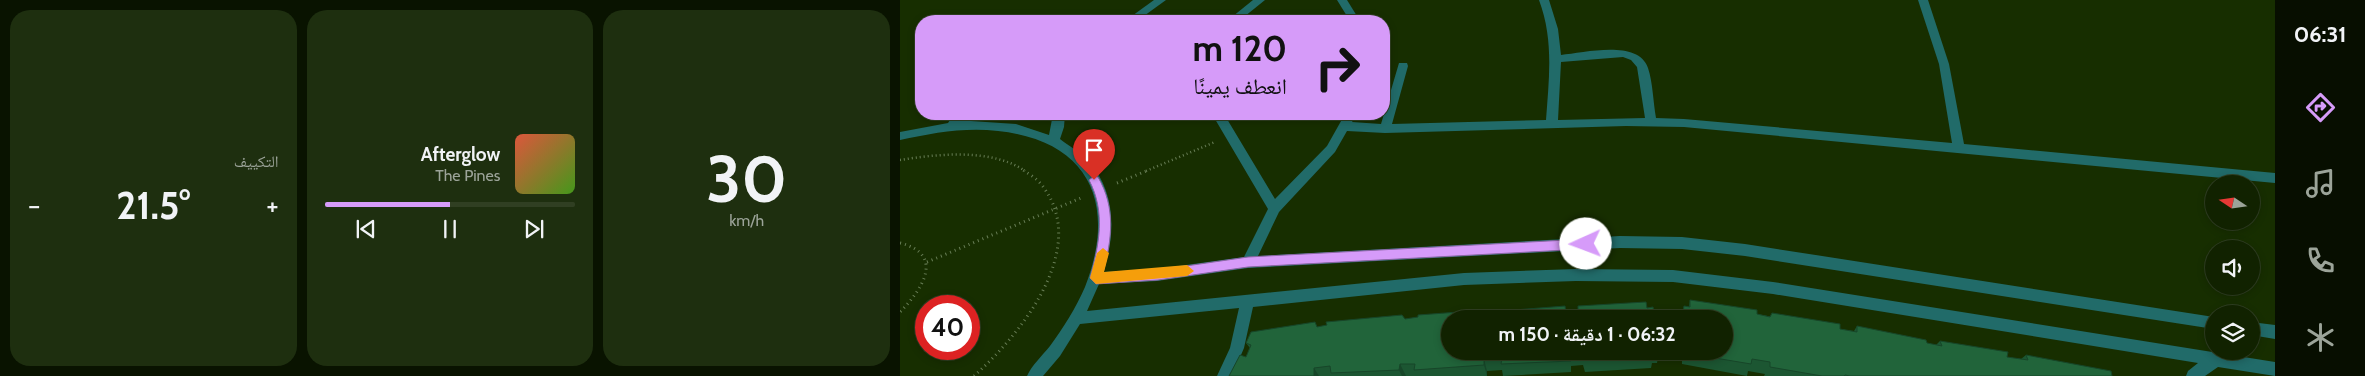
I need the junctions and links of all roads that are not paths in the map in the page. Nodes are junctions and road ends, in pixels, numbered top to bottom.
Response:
1 (1161, 0) edge
2 (1260, 0) edge
3 (1342, 0) edge
4 (1544, 0) edge
5 (1922, 0) edge
6 (1139, 15) edge
7 (1240, 15) edge
8 (1351, 15) edge
9 (1554, 59) junction
10 (1403, 66) dead end
11 (1390, 112) edge
12 (962, 120) edge
13 (1059, 120) edge
14 (1222, 120) edge
15 (1348, 120) edge
16 (1388, 120) edge
17 (1651, 122) junction
18 (1552, 124) junction
19 (941, 128) junction
20 (1385, 129) junction
21 (901, 135) edge
22 (1052, 140) junction
23 (1959, 149) junction
24 (2275, 178) edge
25 (1274, 209) junction
26 (1248, 262) junction
27 (1096, 278) junction
28 (1247, 302) junction
29 (1078, 318) junction
30 (2205, 322) edge
31 (2260, 330) edge
32 (2275, 332) edge
33 (2205, 359) edge
34 (2214, 360) joint
35 (2275, 369) edge
36 (1034, 376) edge
37 (1224, 376) edge
38 (2193, 376) edge

1 - 6 street
2 - 7 street
3 - 8 street
4 - 9 street
5 - 23 street
9 - 17 street
9 - 18 street
10 - 11 street
12 - 19 street
13 - 22 street
14 - 25 street
15 - 20 street
15 - 25 street
16 - 20 street
17 - 18 street
17 - 23 street
18 - 20 street
19 - 21 street
19 - 22 street
22 - 27 street
23 - 24 street
25 - 26 street
26 - 27 street
26 - 30 street
27 - 29 street
28 - 29 street
28 - 33 street
28 - 37 street
29 - 36 street
31 - 32 street
34 - 35 street
34 - 38 street

